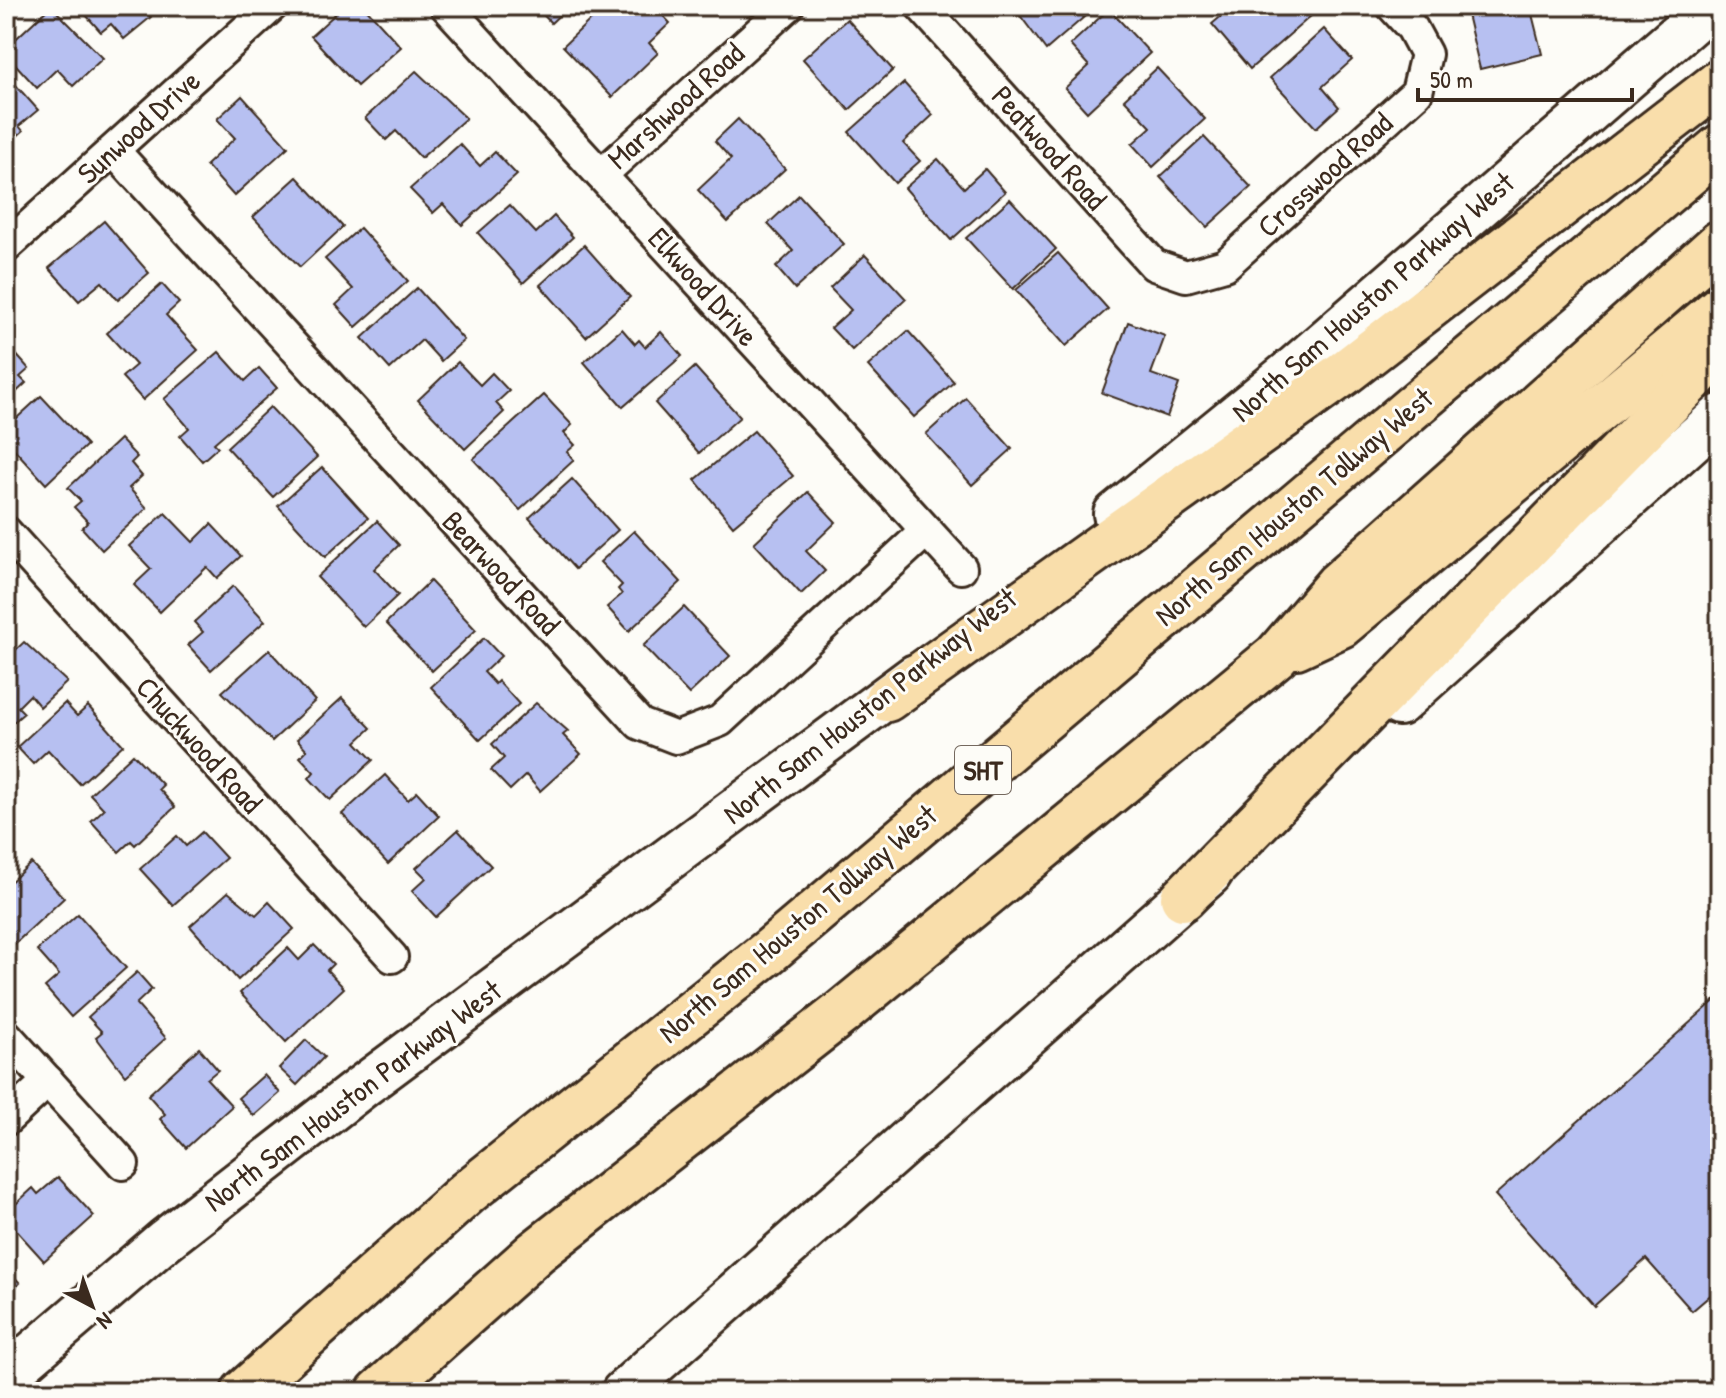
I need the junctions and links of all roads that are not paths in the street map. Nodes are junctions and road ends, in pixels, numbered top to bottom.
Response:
1 (272, 6) edge
2 (446, 6) edge
3 (788, 6) edge
4 (921, 6) edge
5 (1392, 6) edge
6 (1711, 6) edge
7 (1720, 82) edge
8 (1720, 147) edge
9 (114, 151) junction
10 (601, 175) junction
11 (1720, 243) edge
12 (6, 247) edge
13 (1186, 276) joint
14 (1720, 308) edge
15 (1720, 351) edge
16 (1720, 416) edge
17 (926, 531) junction
18 (6, 532) edge
19 (961, 568) dead end
20 (1276, 656) junction
21 (887, 699) junction
22 (1183, 898) junction
23 (392, 957) dead end
24 (6, 1035) edge
25 (48, 1081) junction
26 (6, 1120) edge
27 (123, 1164) dead end
28 (6, 1376) edge
29 (244, 1392) edge
30 (379, 1392) edge
31 (623, 1392) edge

1 - 9 street, Sunwood Drive
2 - 10 street, Elkwood Drive
3 - 10 street, Marshwood Road
4 - 13 street, Peatwood Road
5 - 13 street, Crosswood Road
6 - 21 main road, North Sam Houston Parkway West
7 - 21 highway
8 - 29 highway, North Sam Houston Tollway West / SHT
9 - 12 street, Sunwood Drive
9 - 17 street, Bearwood Road
10 - 17 street, Elkwood Drive
11 - 20 highway
14 - 20 highway
15 - 22 highway
16 - 22 main road
17 - 19 street, Elkwood Drive
18 - 23 street, Chuckwood Road
20 - 30 highway
21 - 28 main road, North Sam Houston Parkway West
22 - 31 main road
24 - 25 street
25 - 26 street
25 - 27 street

